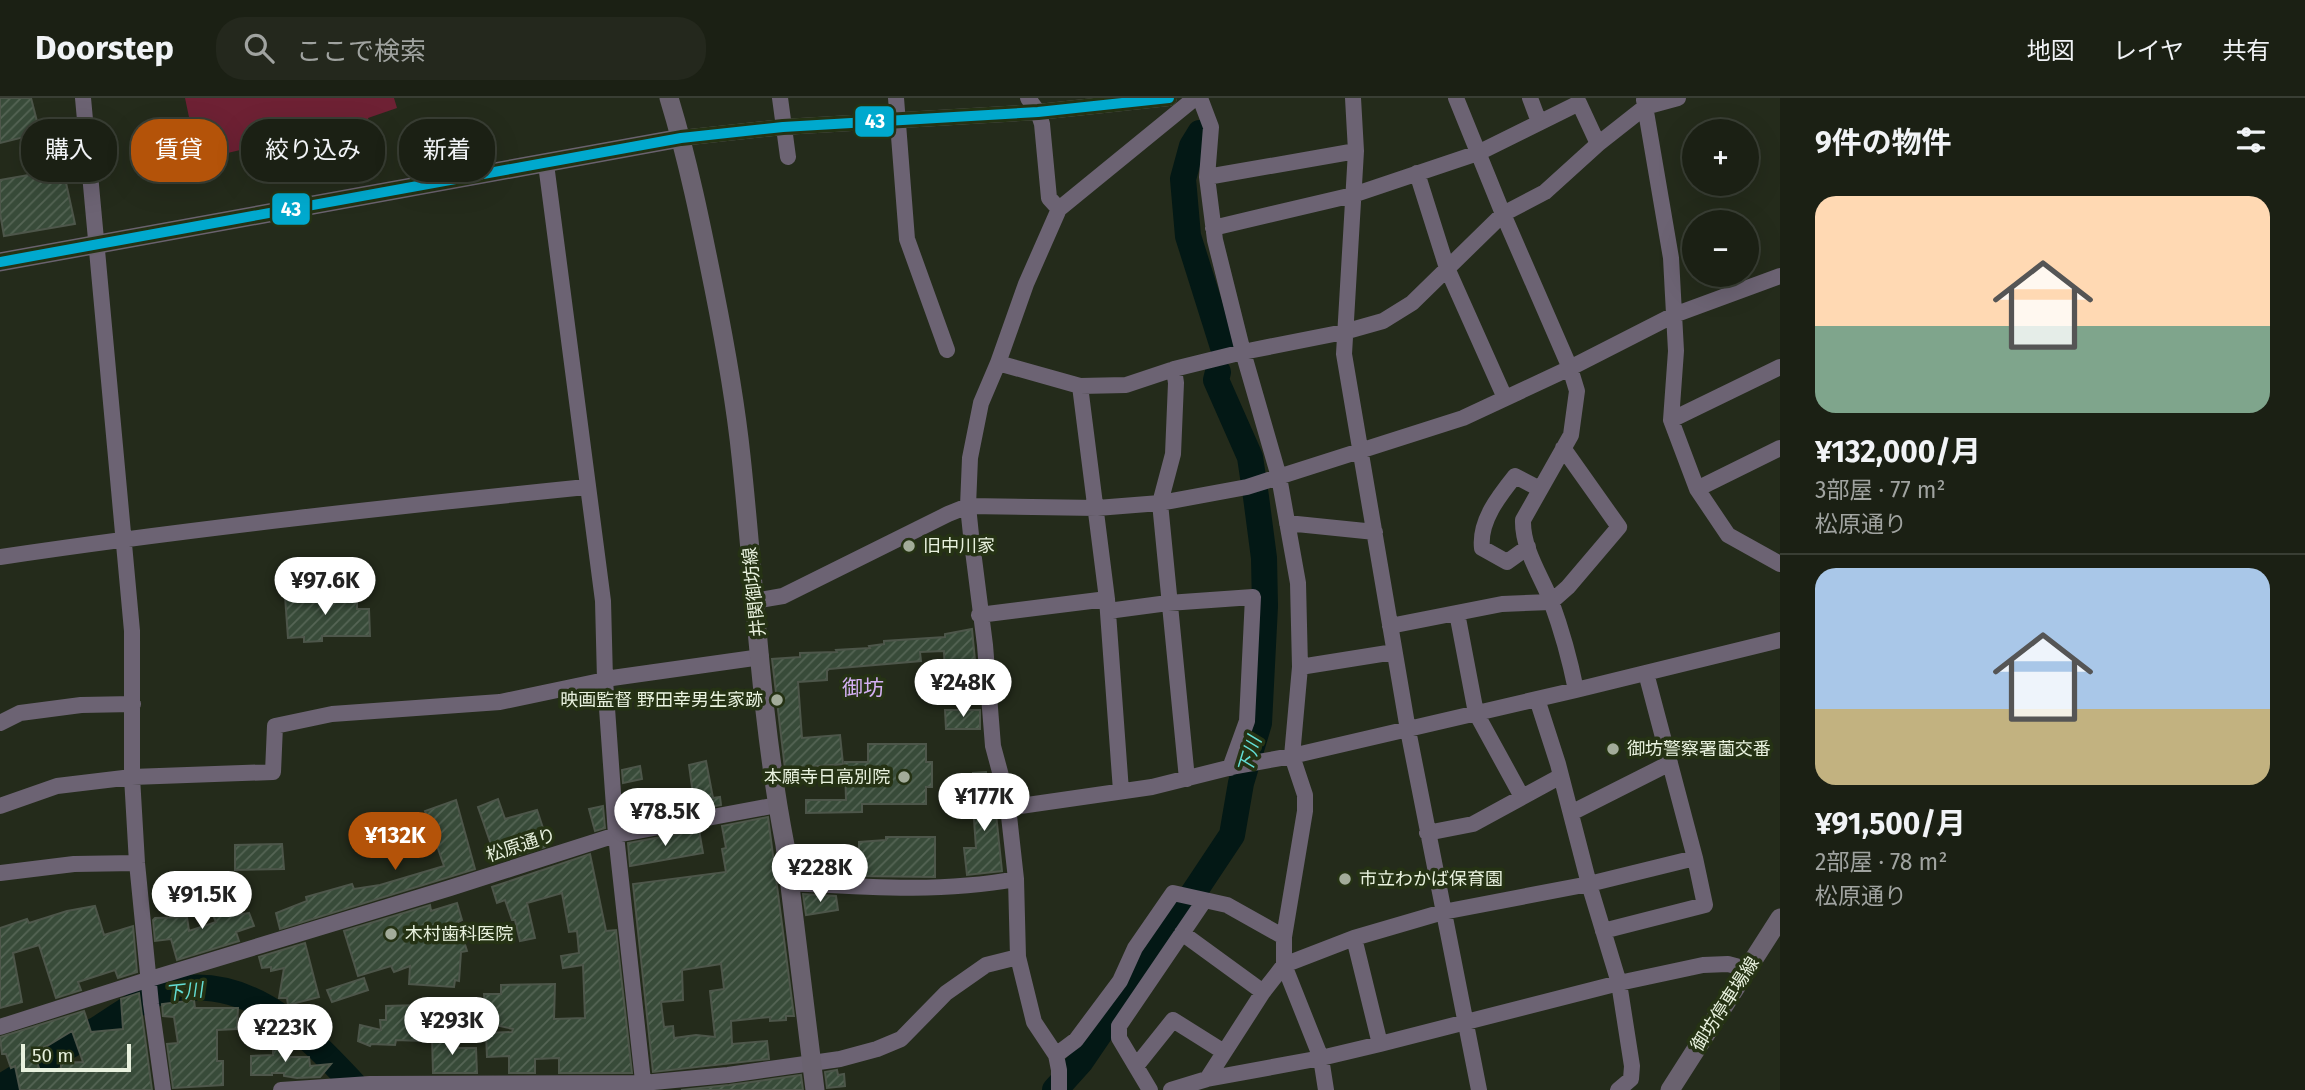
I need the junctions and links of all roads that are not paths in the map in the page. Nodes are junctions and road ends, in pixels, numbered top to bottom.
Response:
1 (83, 98) edge
2 (669, 98) edge
3 (780, 98) edge
4 (897, 98) edge
5 (1169, 98) edge
6 (1197, 98) edge
7 (1353, 98) edge
8 (1456, 98) edge
9 (1530, 98) edge
10 (1678, 98) edge
11 (1578, 101) edge
12 (1644, 103) edge
13 (1033, 105) edge
14 (897, 120) junction
15 (1539, 122) junction
16 (783, 127) junction
17 (681, 138) junction
18 (1598, 144) junction
19 (1356, 151) junction
20 (1478, 153) junction
21 (788, 157) dead end
22 (546, 164) junction
23 (1417, 173) junction
24 (1207, 177) junction
25 (1353, 195) junction
26 (1059, 209) junction
27 (1503, 214) junction
28 (1213, 228) junction
29 (97, 243) junction
30 (0, 262) edge
31 (1447, 268) junction
32 (1780, 276) edge
33 (1674, 315) junction
34 (1344, 332) junction
35 (947, 350) dead end
36 (1243, 352) junction
37 (998, 363) junction
38 (1780, 367) edge
39 (1570, 368) junction
40 (1174, 369) junction
41 (1080, 386) junction
42 (1505, 398) junction
43 (1671, 420) junction
44 (1780, 447) edge
45 (1563, 448) junction
46 (1361, 450) junction
47 (1273, 479) junction
48 (586, 487) junction
49 (1540, 489) junction
50 (1697, 489) junction
51 (1160, 503) junction
52 (968, 506) junction
53 (1097, 508) junction
54 (1287, 523) junction
55 (1374, 532) junction
56 (125, 539) junction
57 (1528, 547) junction
58 (0, 557) edge
59 (1780, 564) edge
60 (754, 601) junction
61 (1551, 602) junction
62 (1168, 603) junction
63 (1108, 605) junction
64 (1457, 612) junction
65 (979, 615) junction
66 (1390, 625) junction
67 (1780, 640) edge
68 (1394, 652) junction
69 (761, 657) junction
70 (1300, 667) junction
71 (1646, 673) junction
72 (605, 680) junction
73 (1576, 690) junction
74 (1537, 699) junction
75 (133, 704) junction
76 (1476, 713) junction
77 (0, 723) edge
78 (1408, 730) junction
79 (1292, 756) junction
80 (1670, 763) junction
81 (1233, 767) junction
82 (1561, 776) junction
83 (132, 777) junction
84 (1187, 779) junction
85 (1121, 791) junction
86 (1522, 797) junction
87 (777, 805) junction
88 (0, 806) edge
89 (1007, 808) junction
90 (1571, 813) junction
91 (1427, 833) junction
92 (616, 835) junction
93 (1695, 858) junction
94 (137, 863) junction
95 (0, 873) edge
96 (1016, 879) junction
97 (789, 883) junction
98 (1589, 884) junction
99 (1201, 900) junction
100 (1443, 912) junction
101 (1780, 918) edge
102 (1603, 931) junction
103 (1182, 933) junction
104 (1284, 937) junction
105 (1354, 938) junction
106 (1018, 957) junction
107 (1284, 965) junction
108 (1747, 969) junction
109 (150, 983) junction
110 (1619, 983) junction
111 (1263, 992) junction
112 (1466, 1022) junction
113 (0, 1027) edge
114 (1380, 1044) junction
115 (1224, 1052) junction
116 (1321, 1058) junction
117 (811, 1063) junction
118 (1058, 1063) junction
119 (1137, 1065) junction
120 (1204, 1083) edge
121 (644, 1087) edge
122 (163, 1090) edge
123 (281, 1090) edge
124 (815, 1090) edge
125 (1059, 1090) edge
126 (1150, 1090) edge
127 (1171, 1090) edge
128 (1326, 1090) edge
129 (1479, 1090) edge
130 (1618, 1090) edge
131 (1670, 1090) edge

1 - 29 street
2 - 17 main road, 井関御坊線
3 - 16 street
4 - 14 street
5 - 13 street
6 - 24 street
6 - 26 street
7 - 19 street
8 - 20 street
9 - 15 street
10 - 12 street
11 - 15 street
11 - 18 street
12 - 18 street
12 - 33 street
13 - 14 street
13 - 26 street
14 - 16 street
14 - 35 street
15 - 20 street
16 - 17 street
16 - 21 street
17 - 22 main road
17 - 60 main road, 井関御坊線
18 - 27 street
19 - 24 street
19 - 25 street
20 - 23 street
20 - 27 street
22 - 29 main road
22 - 48 street
23 - 25 street
23 - 31 street
24 - 28 street
25 - 28 street
25 - 34 street
26 - 37 street
27 - 31 street
27 - 39 street
28 - 36 street
29 - 30 main road
29 - 56 street
31 - 34 street
31 - 42 street
32 - 33 street
33 - 39 street
33 - 43 street
34 - 36 street
34 - 46 street
36 - 40 street
36 - 47 street
37 - 41 street
37 - 52 street
38 - 43 street
39 - 42 street
39 - 45 street
40 - 41 street
40 - 51 street
41 - 53 street
42 - 46 street
43 - 50 street
44 - 50 street
45 - 49 street
45 - 61 street
46 - 47 street
46 - 55 street
47 - 51 street
47 - 54 street
48 - 56 street
48 - 72 street
49 - 57 street
49 - 57 street
50 - 59 street
51 - 53 street
51 - 62 street
52 - 53 street
52 - 60 street
52 - 65 street
53 - 63 street
54 - 55 street
54 - 70 street
55 - 66 street
56 - 58 street
56 - 75 street
57 - 61 street
60 - 69 main road, 井関御坊線
61 - 64 street
61 - 73 street
62 - 63 street
62 - 81 street
62 - 84 street
63 - 65 street
63 - 85 street
64 - 66 street
64 - 76 street
65 - 89 street
66 - 68 street
67 - 71 street
68 - 70 street
68 - 78 street
69 - 72 street
69 - 87 main road, 井関御坊線
70 - 79 street
71 - 73 street
71 - 80 street
72 - 83 street
72 - 92 street
73 - 74 street
74 - 76 street
74 - 82 street
75 - 77 street
75 - 83 street
76 - 78 street
76 - 86 street
78 - 79 street
78 - 91 street
79 - 81 street
79 - 104 street
80 - 90 street
80 - 93 street
81 - 84 street
82 - 86 street
82 - 90 street
83 - 88 street
83 - 94 street
84 - 85 street
85 - 89 street
86 - 91 street
87 - 92 street, 松原通り
87 - 97 main road, 井関御坊線
89 - 96 street
90 - 98 street
91 - 100 street
92 - 109 street, 松原通り
92 - 121 street
93 - 98 street
93 - 102 street
94 - 95 street
94 - 109 street
96 - 97 street
96 - 106 street
97 - 117 main road, 井関御坊線
98 - 100 street
98 - 102 street
99 - 103 street
99 - 104 street
99 - 118 street
100 - 105 street
100 - 112 street
101 - 108 main road, 御坊停車場線
102 - 110 street
103 - 111 street
103 - 119 street
104 - 107 street
105 - 107 street
105 - 114 street
106 - 117 street
106 - 118 street
107 - 111 street
107 - 116 street
108 - 110 street
108 - 131 main road, 御坊停車場線
109 - 113 street, 松原通り
109 - 122 street
110 - 112 street
110 - 130 street
111 - 115 street
112 - 114 street
112 - 129 street
114 - 116 street
115 - 119 street
115 - 120 street
116 - 120 street
116 - 128 street
117 - 121 street
117 - 124 main road, 井関御坊線
118 - 125 street
119 - 126 street
120 - 127 street
121 - 123 street

